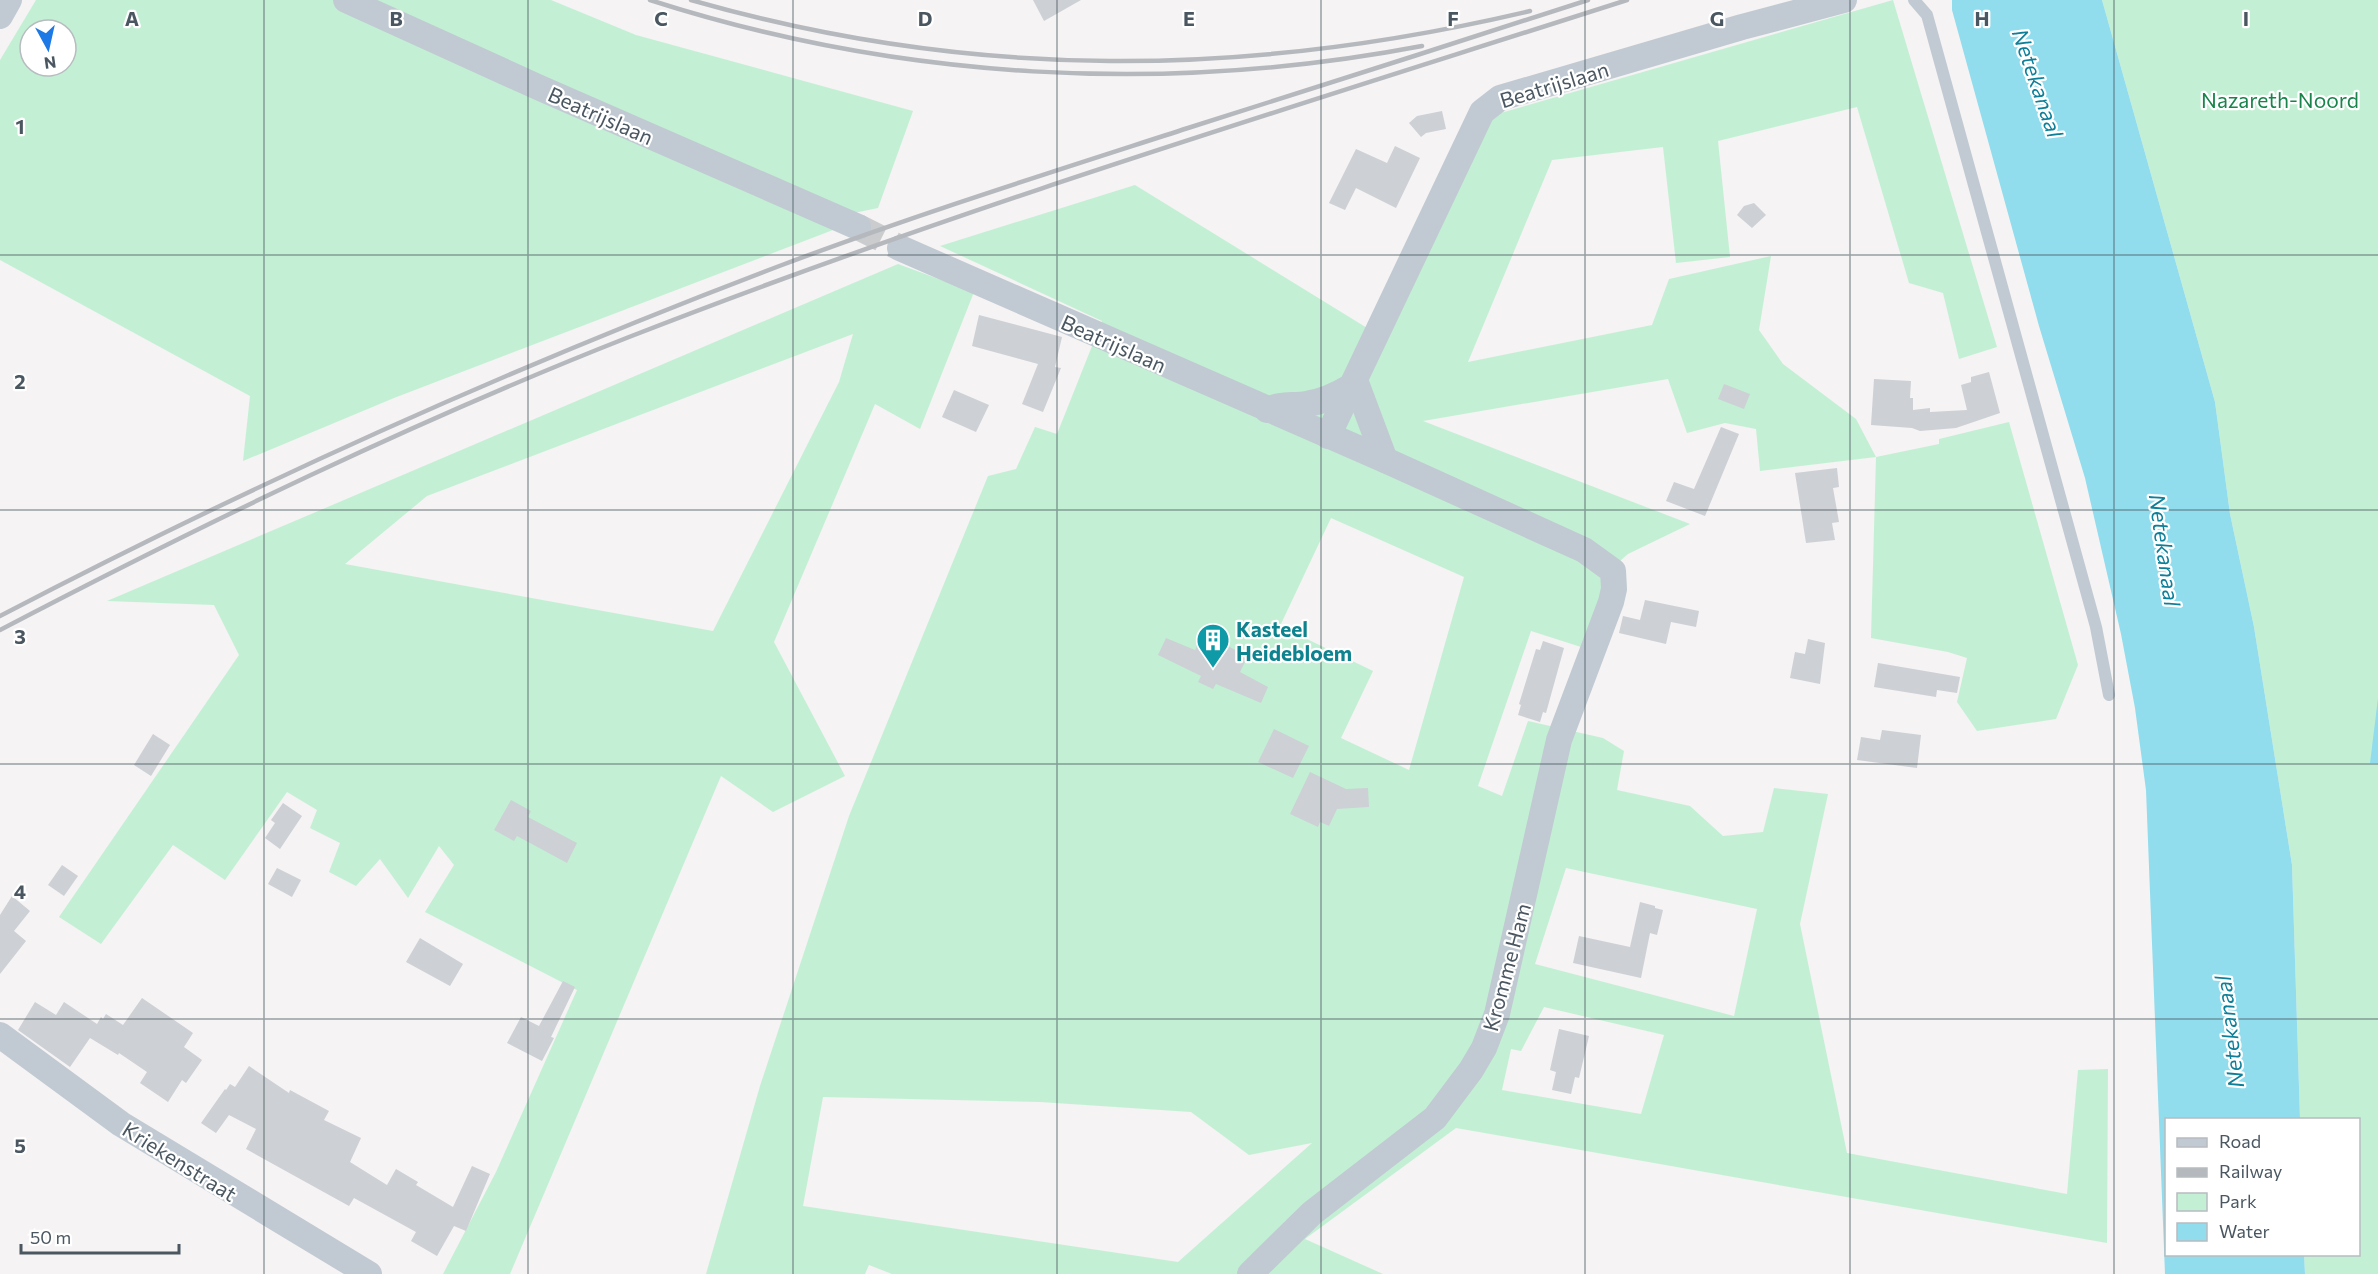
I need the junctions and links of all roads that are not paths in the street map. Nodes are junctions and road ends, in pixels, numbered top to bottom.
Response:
1 (9, 0) edge
2 (346, 0) edge
3 (1844, 0) edge
4 (1914, 0) edge
5 (0, 16) edge
6 (858, 227) tunnel mouth
7 (900, 248) tunnel mouth
8 (1353, 383) junction
9 (1266, 410) junction
10 (1328, 436) junction
11 (1385, 460) junction
12 (1614, 571) joint
13 (2109, 695) dead end
14 (0, 1035) edge
15 (369, 1274) edge
16 (1250, 1274) edge

1 - 5 street
2 - 6 street, Beatrijslaan
3 - 8 street, Beatrijslaan
4 - 13 lane
7 - 9 street, Beatrijslaan
8 - 9 street
8 - 10 street, Beatrijslaan
8 - 11 street
9 - 10 street, Beatrijslaan
10 - 11 street, Beatrijslaan
11 - 12 street, Beatrijslaan
12 - 16 street, Kromme Ham
14 - 15 street, Kriekenstraat

